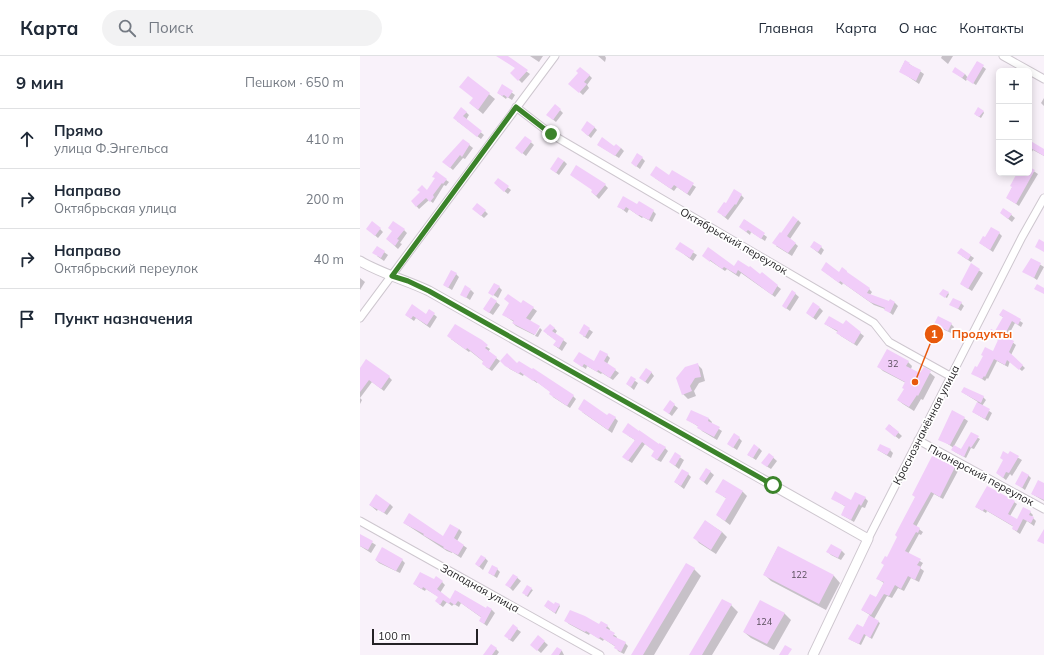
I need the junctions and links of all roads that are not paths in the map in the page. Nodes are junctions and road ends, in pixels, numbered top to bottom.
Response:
1 (555, 56) edge
2 (1003, 56) edge
3 (1044, 79) edge
4 (516, 107) junction
5 (1044, 198) edge
6 (360, 261) edge
7 (392, 276) junction
8 (360, 318) edge
9 (950, 376) junction
10 (918, 440) junction
11 (1044, 509) edge
12 (360, 521) edge
13 (868, 539) junction
14 (600, 655) edge
15 (813, 655) edge

1 - 4 street
2 - 3 street
4 - 7 street
4 - 9 street, Октябрьский переулок
5 - 9 street, Краснознамённая улица
6 - 7 main road
7 - 8 street
7 - 13 main road
9 - 10 street, Краснознамённая улица
10 - 11 street, Пионерский переулок
10 - 13 street, Краснознамённая улица
12 - 14 street, Западная улица
13 - 15 main road, Краснознамённая улица

